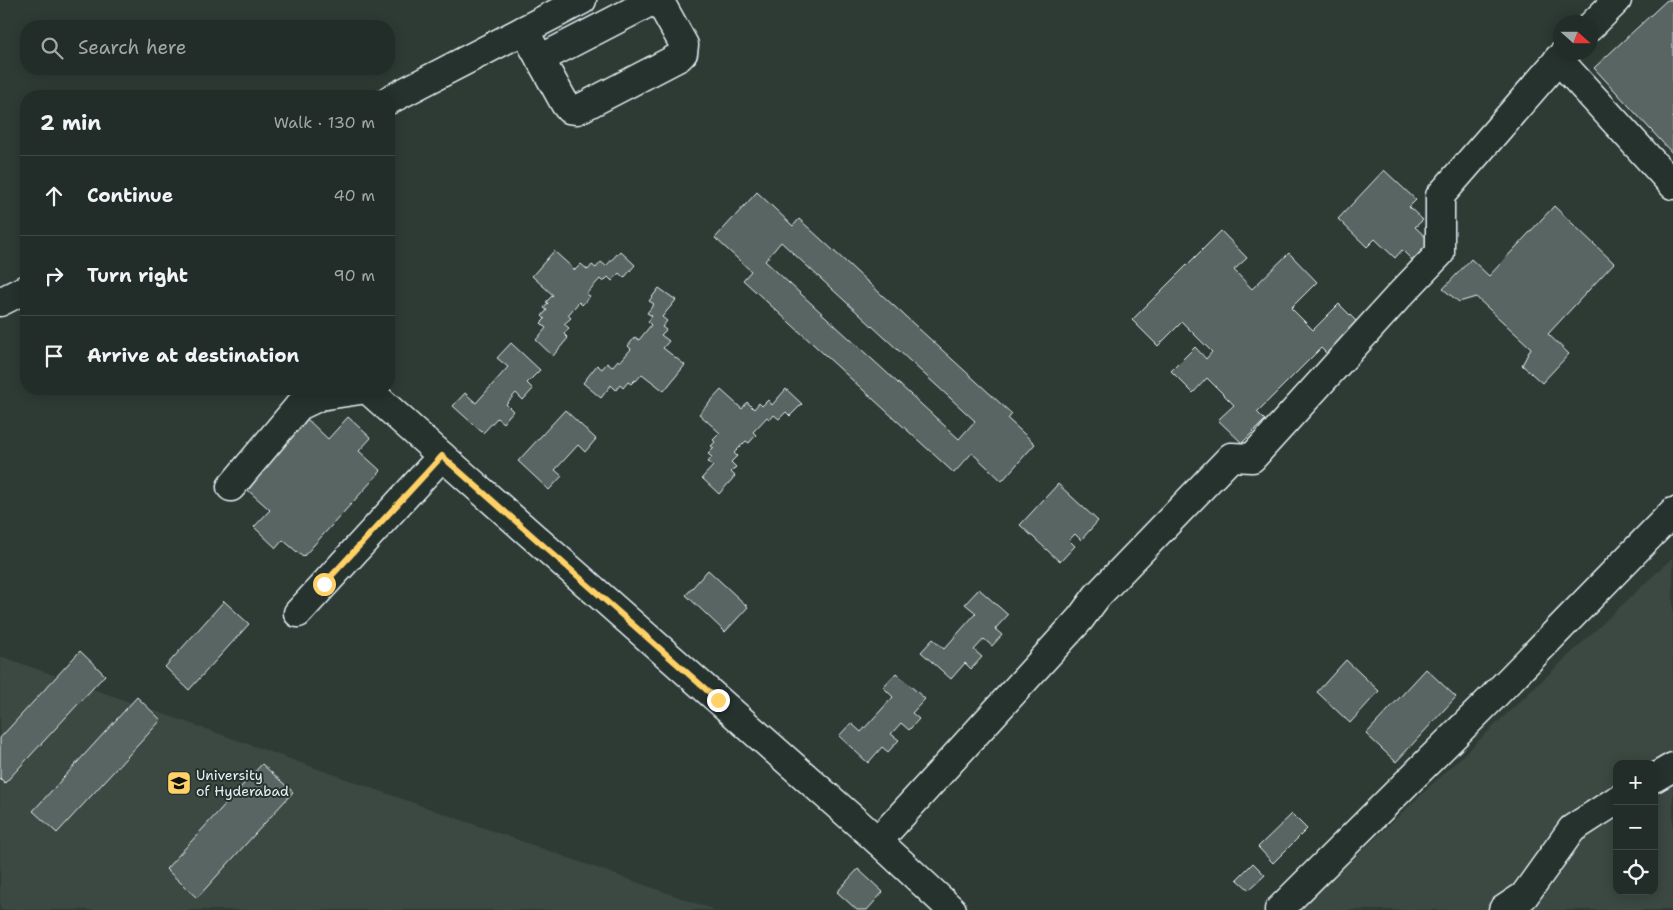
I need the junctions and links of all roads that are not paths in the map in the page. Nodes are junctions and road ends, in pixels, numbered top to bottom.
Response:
1 (582, 0) edge
2 (595, 0) edge
3 (654, 0) edge
4 (660, 0) edge
5 (1617, 0) edge
6 (1598, 19) edge
7 (608, 24) junction
8 (524, 30) junction
9 (540, 59) junction
10 (1559, 60) edge
11 (1565, 60) edge
12 (395, 97) edge
13 (1673, 185) edge
14 (20, 292) edge
15 (0, 302) edge
16 (327, 395) edge
17 (374, 395) edge
18 (442, 456) junction
19 (231, 486) dead end
20 (1673, 512) edge
21 (298, 613) dead end
22 (1673, 767) edge
23 (1658, 776) edge
24 (1613, 803) edge
25 (878, 842) junction
26 (952, 910) edge
27 (1279, 910) edge
28 (1503, 910) edge

1 - 8 street
2 - 7 street
3 - 7 street
4 - 9 street
5 - 6 street
7 - 9 street
8 - 9 street
8 - 12 street
10 - 25 street
11 - 13 street
14 - 15 street
16 - 19 street
17 - 18 street
18 - 21 street
18 - 25 street
20 - 27 street
22 - 23 street
24 - 28 street
25 - 26 street

